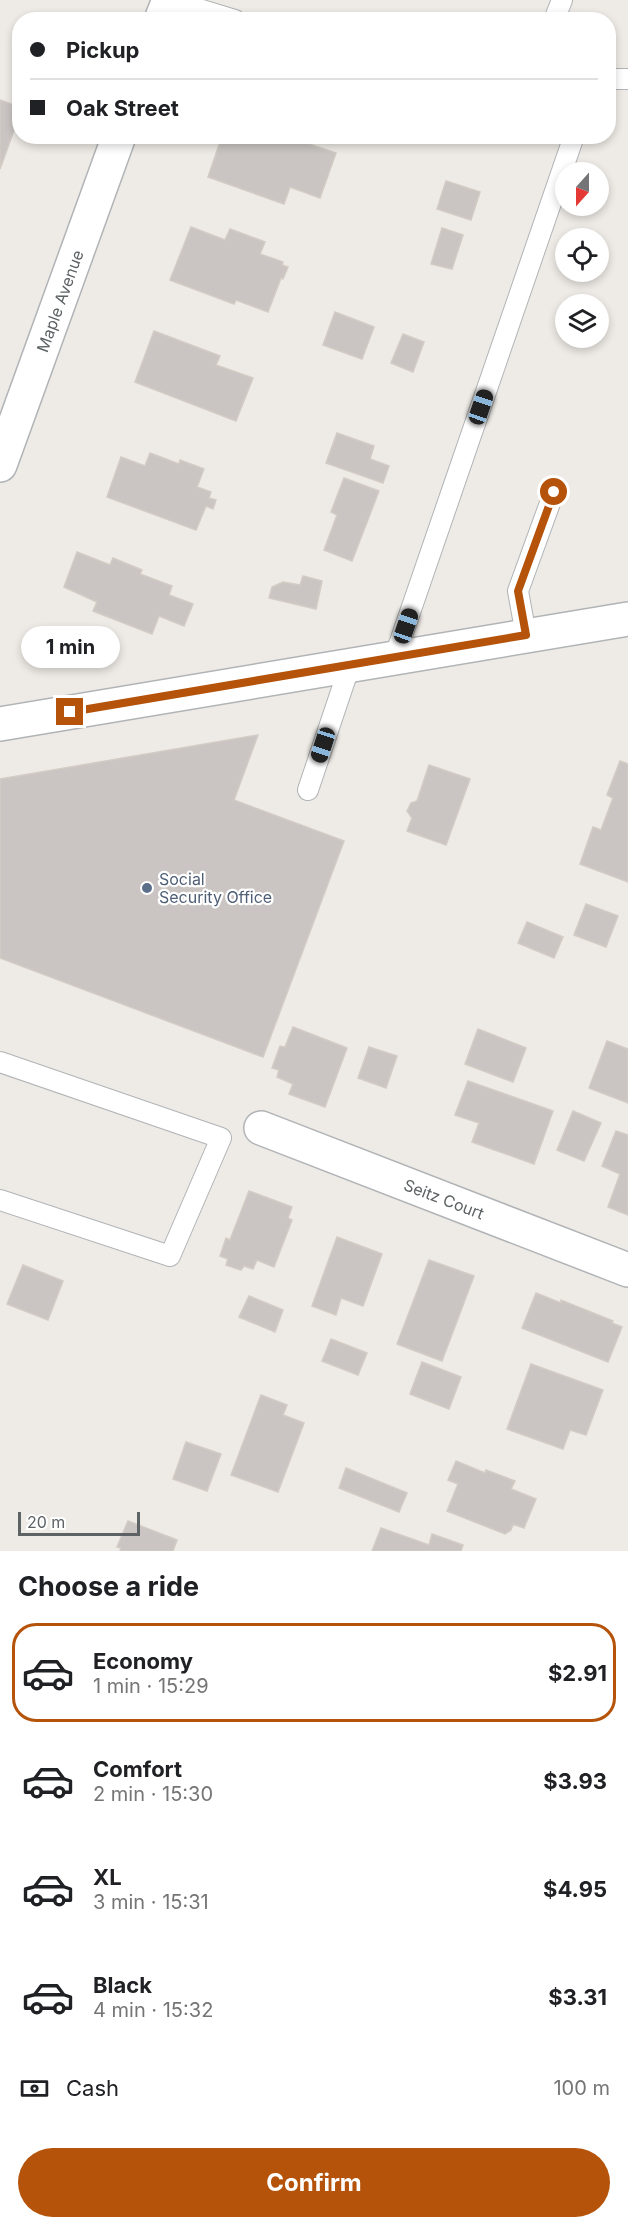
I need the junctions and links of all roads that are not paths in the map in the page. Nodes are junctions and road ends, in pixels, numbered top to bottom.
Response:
1 (169, 0) edge
2 (209, 12) edge
3 (116, 144) edge
4 (571, 144) edge
5 (0, 465) edge
6 (554, 492) dead end
7 (628, 619) edge
8 (526, 635) junction
9 (395, 657) junction
10 (350, 665) junction
11 (0, 724) edge
12 (308, 790) dead end
13 (0, 1062) edge
14 (261, 1128) dead end
15 (0, 1200) edge
16 (628, 1270) edge

1 - 2 lane
3 - 5 street, Maple Avenue
4 - 9 lane
6 - 8 lane
7 - 8 street
8 - 9 street
9 - 10 street
10 - 11 street
10 - 12 lane
13 - 15 lane
14 - 16 street, Seitz Court

